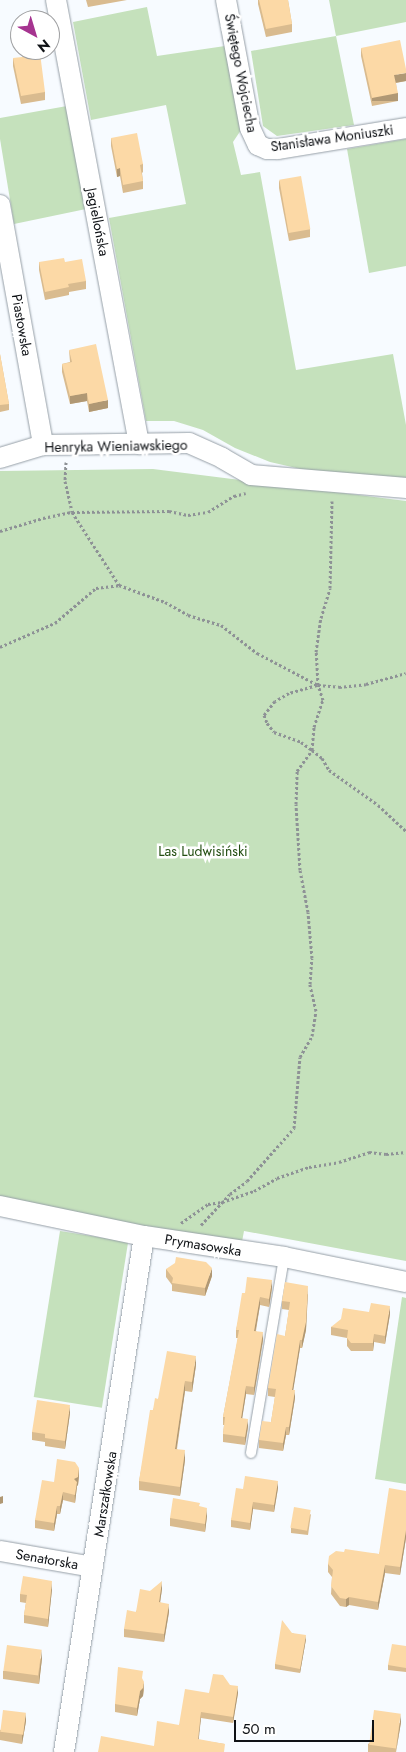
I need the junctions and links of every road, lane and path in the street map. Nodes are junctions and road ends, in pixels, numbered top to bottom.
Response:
1 (56, 0) edge
2 (226, 0) edge
3 (406, 128) edge
4 (258, 145) joint
5 (0, 205) edge
6 (139, 444) junction
7 (43, 446) junction
8 (66, 447) junction
9 (0, 458) edge
10 (406, 488) edge
11 (255, 491) dead end
12 (325, 501) dead end
13 (72, 512) junction
14 (0, 531) edge
15 (119, 584) junction
16 (0, 647) edge
17 (406, 673) edge
18 (318, 684) junction
19 (312, 750) junction
20 (406, 831) edge
21 (406, 1152) edge
22 (222, 1202) junction
23 (0, 1206) edge
24 (144, 1236) junction
25 (178, 1242) junction
26 (284, 1257) junction
27 (406, 1282) edge
28 (251, 1452) dead end
29 (0, 1551) edge
30 (93, 1567) junction
31 (64, 1752) edge

1 - 6 street, Jagiellońska
2 - 4 street, Świętego Wojciecha
3 - 4 street, Stanisława Moniuszki
5 - 7 street, Piastowska
6 - 8 street, Henryka Wieniawskiego
6 - 10 street, Henryka Wieniawskiego
7 - 8 street, Henryka Wieniawskiego
7 - 9 street, Henryka Wieniawskiego
8 - 13 path
11 - 13 path
12 - 18 path
13 - 14 path
13 - 15 path
15 - 16 path
15 - 18 path
17 - 18 path
18 - 19 path
18 - 19 path
19 - 20 path
19 - 22 path
21 - 22 path
22 - 25 path
22 - 25 path
23 - 24 street, Prymasowska
24 - 25 street, Prymasowska
24 - 30 street, Marszałkowska
25 - 26 street, Prymasowska
26 - 27 street, Prymasowska
26 - 28 lane
29 - 30 street, Senatorska
30 - 31 street, Marszałkowska

